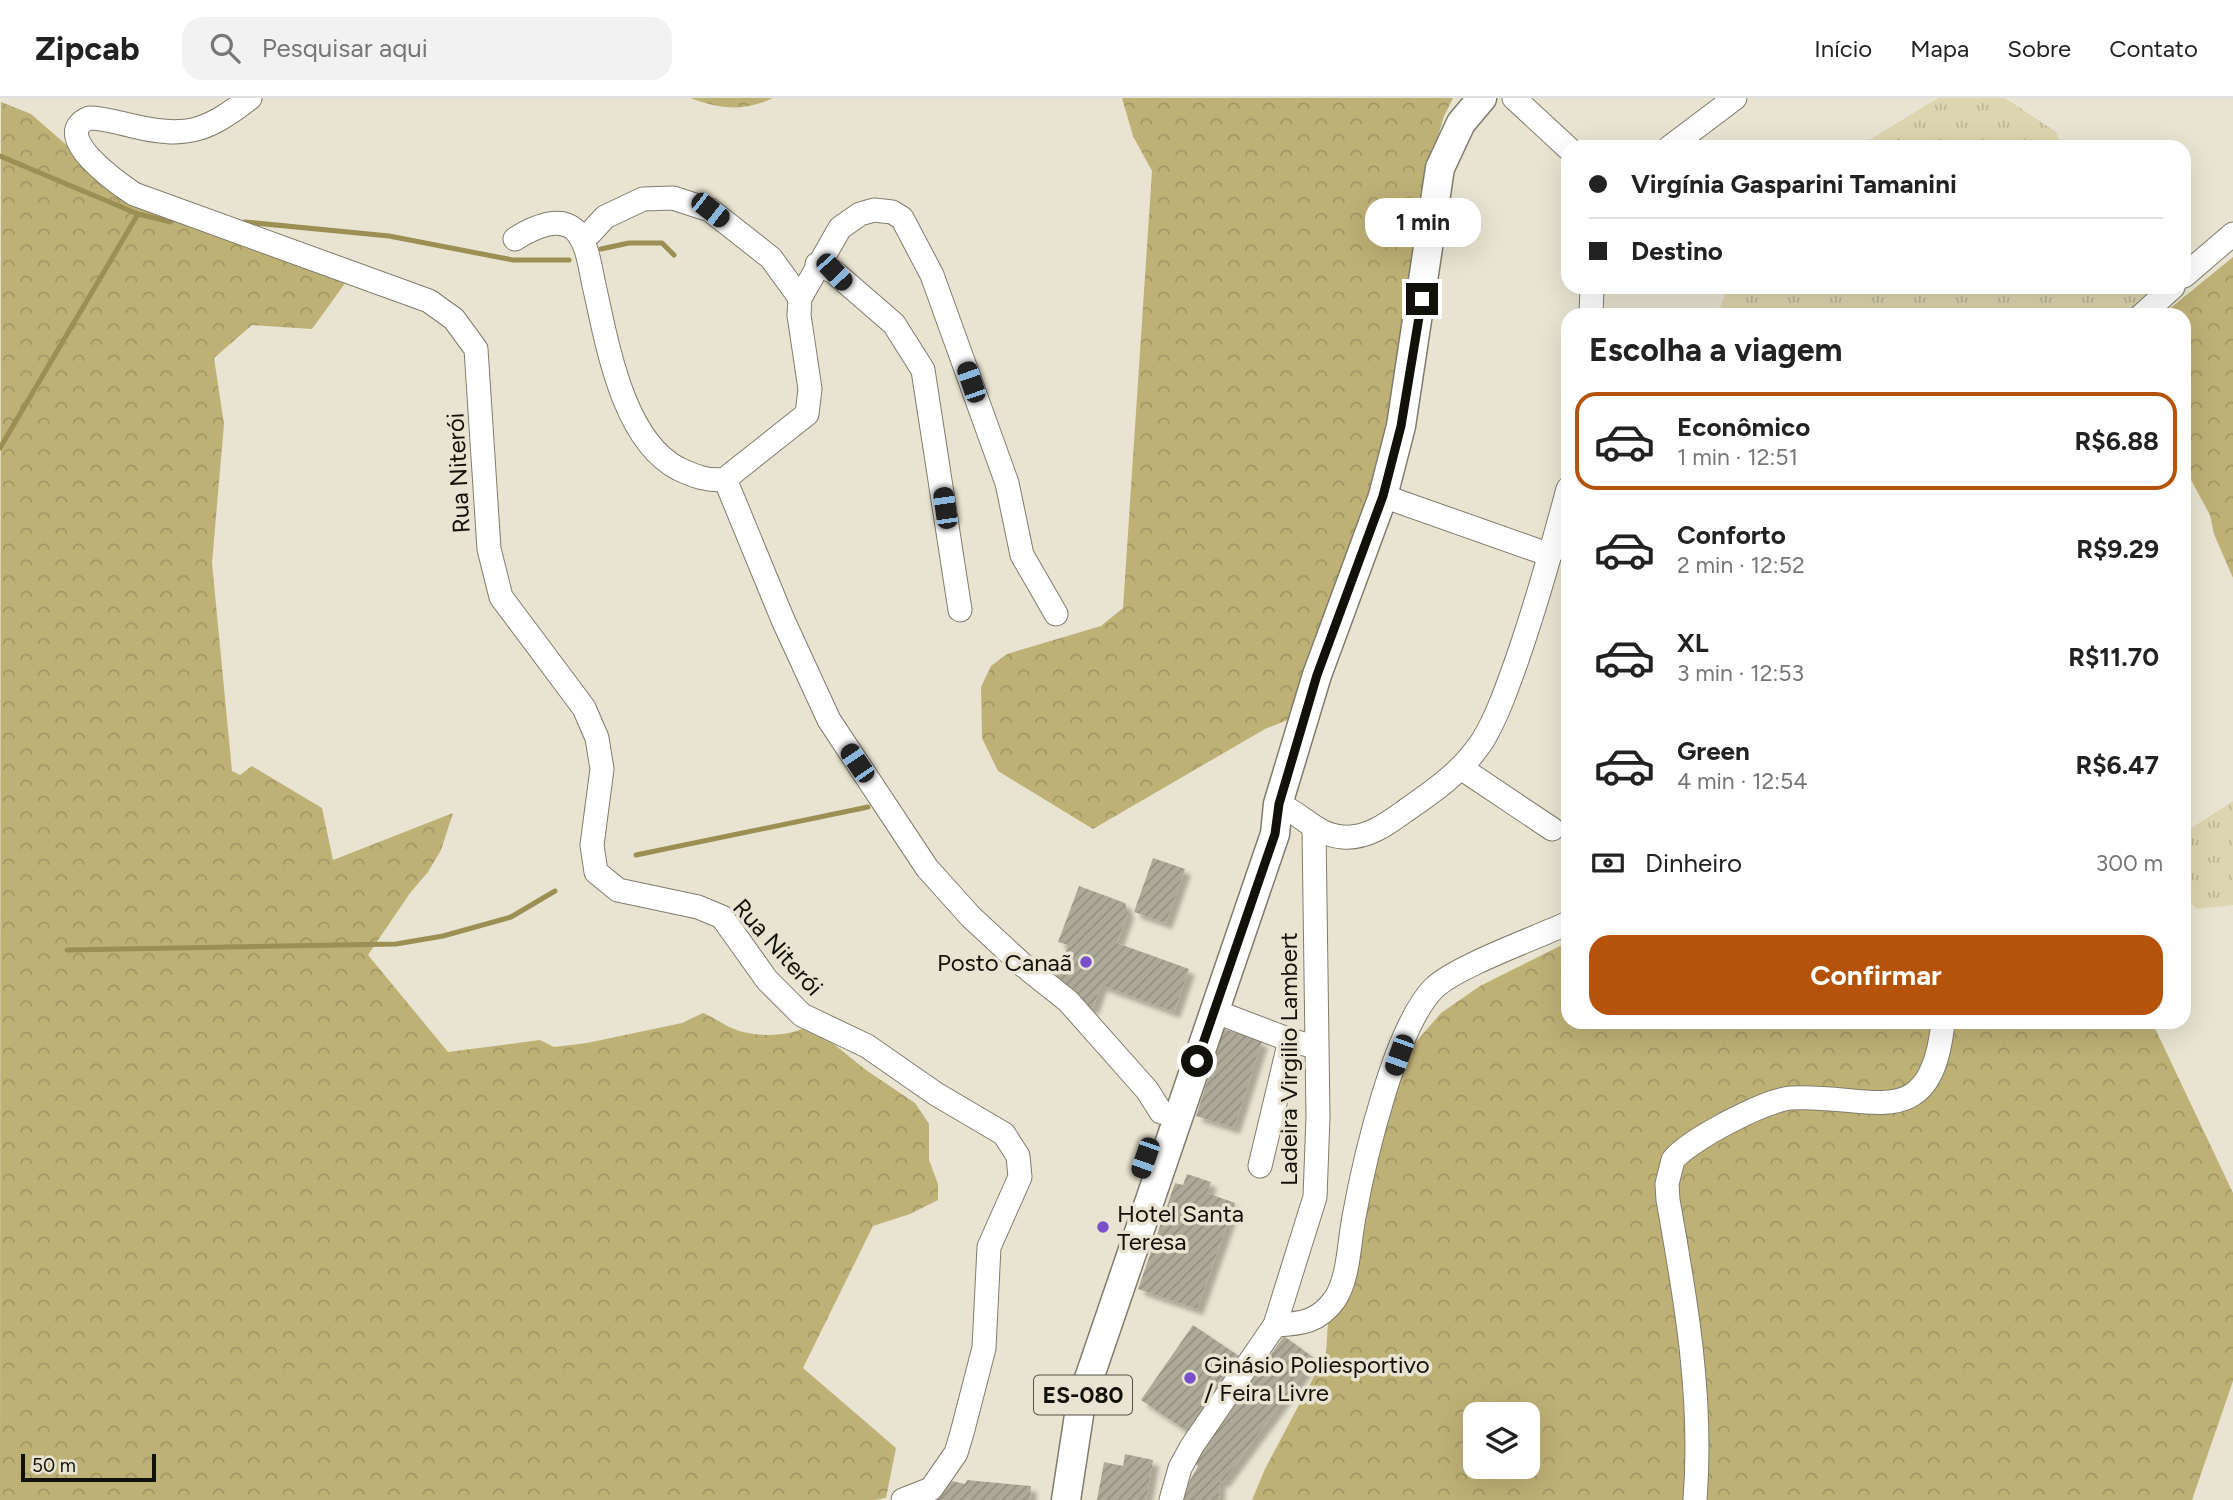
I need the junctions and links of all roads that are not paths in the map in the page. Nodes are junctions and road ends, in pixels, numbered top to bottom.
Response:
1 (250, 98) edge
2 (1482, 98) edge
3 (1514, 98) edge
4 (1735, 98) edge
5 (1679, 140) edge
6 (1561, 142) edge
7 (2233, 234) edge
8 (515, 239) dead end
9 (583, 241) junction
10 (817, 264) junction
11 (2191, 270) edge
12 (2165, 294) edge
13 (800, 298) junction
14 (2150, 308) edge
15 (725, 480) junction
16 (1383, 496) junction
17 (1561, 515) edge
18 (1550, 555) junction
19 (960, 610) dead end
20 (1056, 614) dead end
21 (1461, 768) junction
22 (1279, 804) junction
23 (1314, 829) junction
24 (1552, 830) dead end
25 (1561, 926) edge
26 (1214, 1011) junction
27 (1942, 1029) edge
28 (1290, 1040) junction
29 (1315, 1047) junction
30 (1161, 1112) junction
31 (1260, 1166) dead end
32 (1275, 1325) junction
33 (903, 1500) edge
34 (1048, 1500) edge
35 (1066, 1500) edge
36 (1171, 1500) edge
37 (1695, 1500) edge

1 - 33 street, Rua Niterói
2 - 16 main road, ES-080
3 - 6 street
4 - 5 street
7 - 11 street
8 - 9 street
9 - 13 street
9 - 15 street
10 - 13 street
10 - 19 street
10 - 20 street
12 - 14 street
13 - 15 street
15 - 30 street
16 - 18 street
16 - 22 main road, ES-080
17 - 18 street
18 - 21 street
21 - 23 street
21 - 24 street
22 - 23 street
22 - 26 main road, ES-080
22 - 30 main road, ES-080
23 - 29 street, Ladeira Virgilio Lambert
25 - 32 street
26 - 28 street
26 - 35 main road, ES-080
27 - 37 street
28 - 29 street
28 - 31 street
29 - 32 street, Ladeira Virgilio Lambert
30 - 34 main road, ES-080
32 - 36 street, Ladeira Virgilio Lambert

